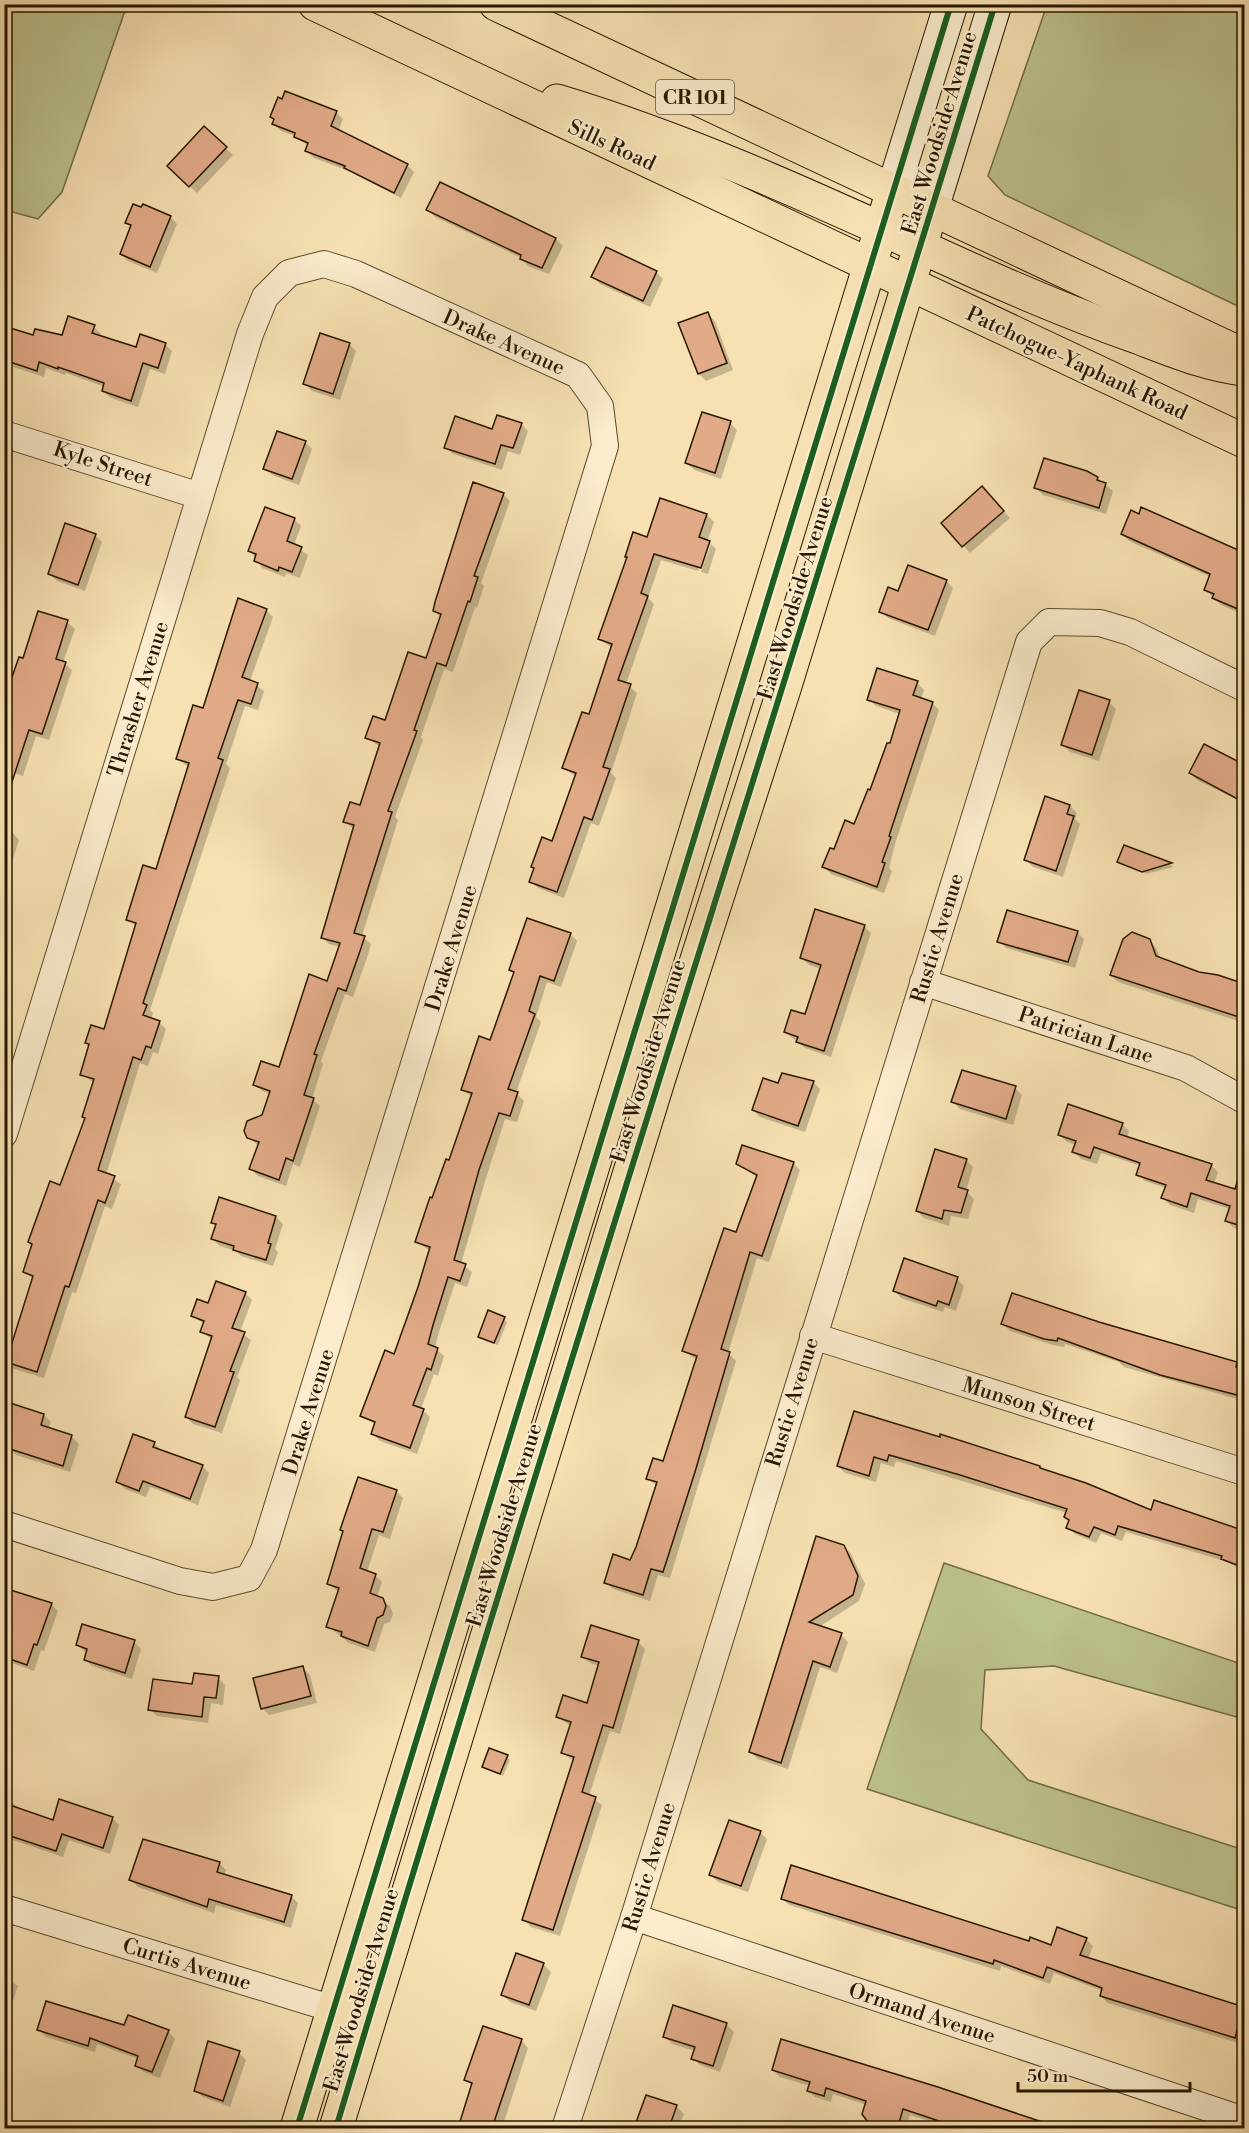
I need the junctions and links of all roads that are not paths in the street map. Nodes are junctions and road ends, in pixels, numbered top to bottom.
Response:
1 (315, 4) edge
2 (496, 4) edge
3 (951, 4) edge
4 (996, 4) edge
5 (458, 72) junction
6 (893, 190) junction
7 (932, 208) junction
8 (881, 229) junction
9 (921, 247) junction
10 (870, 266) junction
11 (289, 273) joint
12 (909, 285) junction
13 (1245, 355) edge
14 (1245, 369) edge
15 (4, 434) edge
16 (1245, 441) edge
17 (200, 496) junction
18 (1245, 688) edge
19 (923, 982) junction
20 (1245, 1100) edge
21 (4, 1134) edge
22 (813, 1336) junction
23 (1245, 1472) edge
24 (4, 1524) edge
25 (4, 1908) edge
26 (634, 1917) junction
27 (335, 2009) junction
28 (369, 2020) junction
29 (1245, 2120) edge
30 (297, 2128) edge
31 (336, 2128) edge
32 (565, 2128) edge

1 - 5 main road, Sills Road
2 - 6 main road, CR 101
3 - 6 main road, East Woodside Avenue
4 - 7 main road, East Woodside Avenue
5 - 8 main road
5 - 10 main road, Sills Road
6 - 7 main road, CR 101
6 - 8 main road, East Woodside Avenue
7 - 9 main road, East Woodside Avenue
7 - 13 main road, CR 101
8 - 9 main road
8 - 10 main road, East Woodside Avenue
9 - 12 main road, East Woodside Avenue
9 - 14 main road
10 - 12 main road, Sills Road
10 - 27 main road, East Woodside Avenue
11 - 17 street, Thrasher Avenue
11 - 24 street, Drake Avenue
12 - 16 main road, Patchogue-Yaphank Road
12 - 28 main road, East Woodside Avenue
15 - 17 street, Kyle Street
17 - 21 street, Thrasher Avenue
18 - 19 street, Rustic Avenue
19 - 20 street, Patrician Lane
19 - 22 street, Rustic Avenue
22 - 23 street, Munson Street
22 - 26 street, Rustic Avenue
25 - 27 street, Curtis Avenue
26 - 29 street, Ormand Avenue
26 - 32 street, Rustic Avenue
27 - 28 street, Curtis Avenue
27 - 30 main road, East Woodside Avenue
28 - 31 main road, East Woodside Avenue

